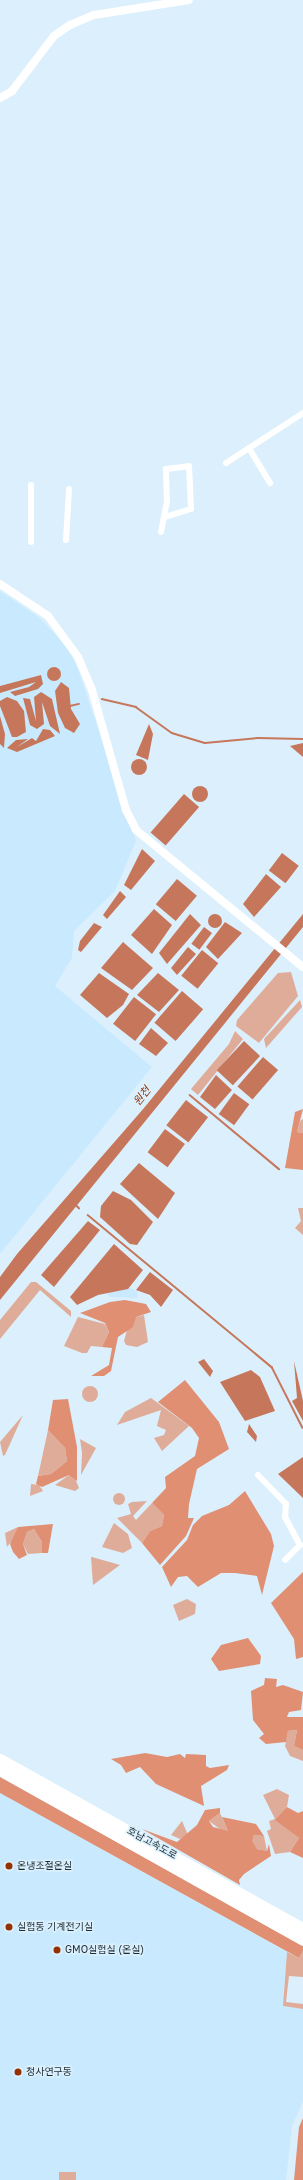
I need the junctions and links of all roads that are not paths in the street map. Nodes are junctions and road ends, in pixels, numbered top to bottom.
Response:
1 (189, 0) edge
2 (0, 98) edge
3 (303, 413) edge
4 (249, 448) junction
5 (226, 463) dead end
6 (270, 483) dead end
7 (31, 485) dead end
8 (69, 489) dead end
9 (165, 517) junction
10 (161, 532) dead end
11 (66, 540) dead end
12 (31, 542) dead end
13 (0, 584) edge
14 (300, 965) edge
15 (258, 1475) dead end
16 (286, 1560) dead end
17 (0, 1758) edge
18 (0, 1770) edge
19 (303, 1928) edge
20 (303, 1940) edge

1 - 2 street
3 - 4 street
4 - 5 street
4 - 6 street
7 - 12 street
8 - 11 street
9 - 9 street
9 - 10 street
13 - 14 street
15 - 16 street
17 - 19 highway, 호남고속도로
18 - 20 highway, 호남고속도로

